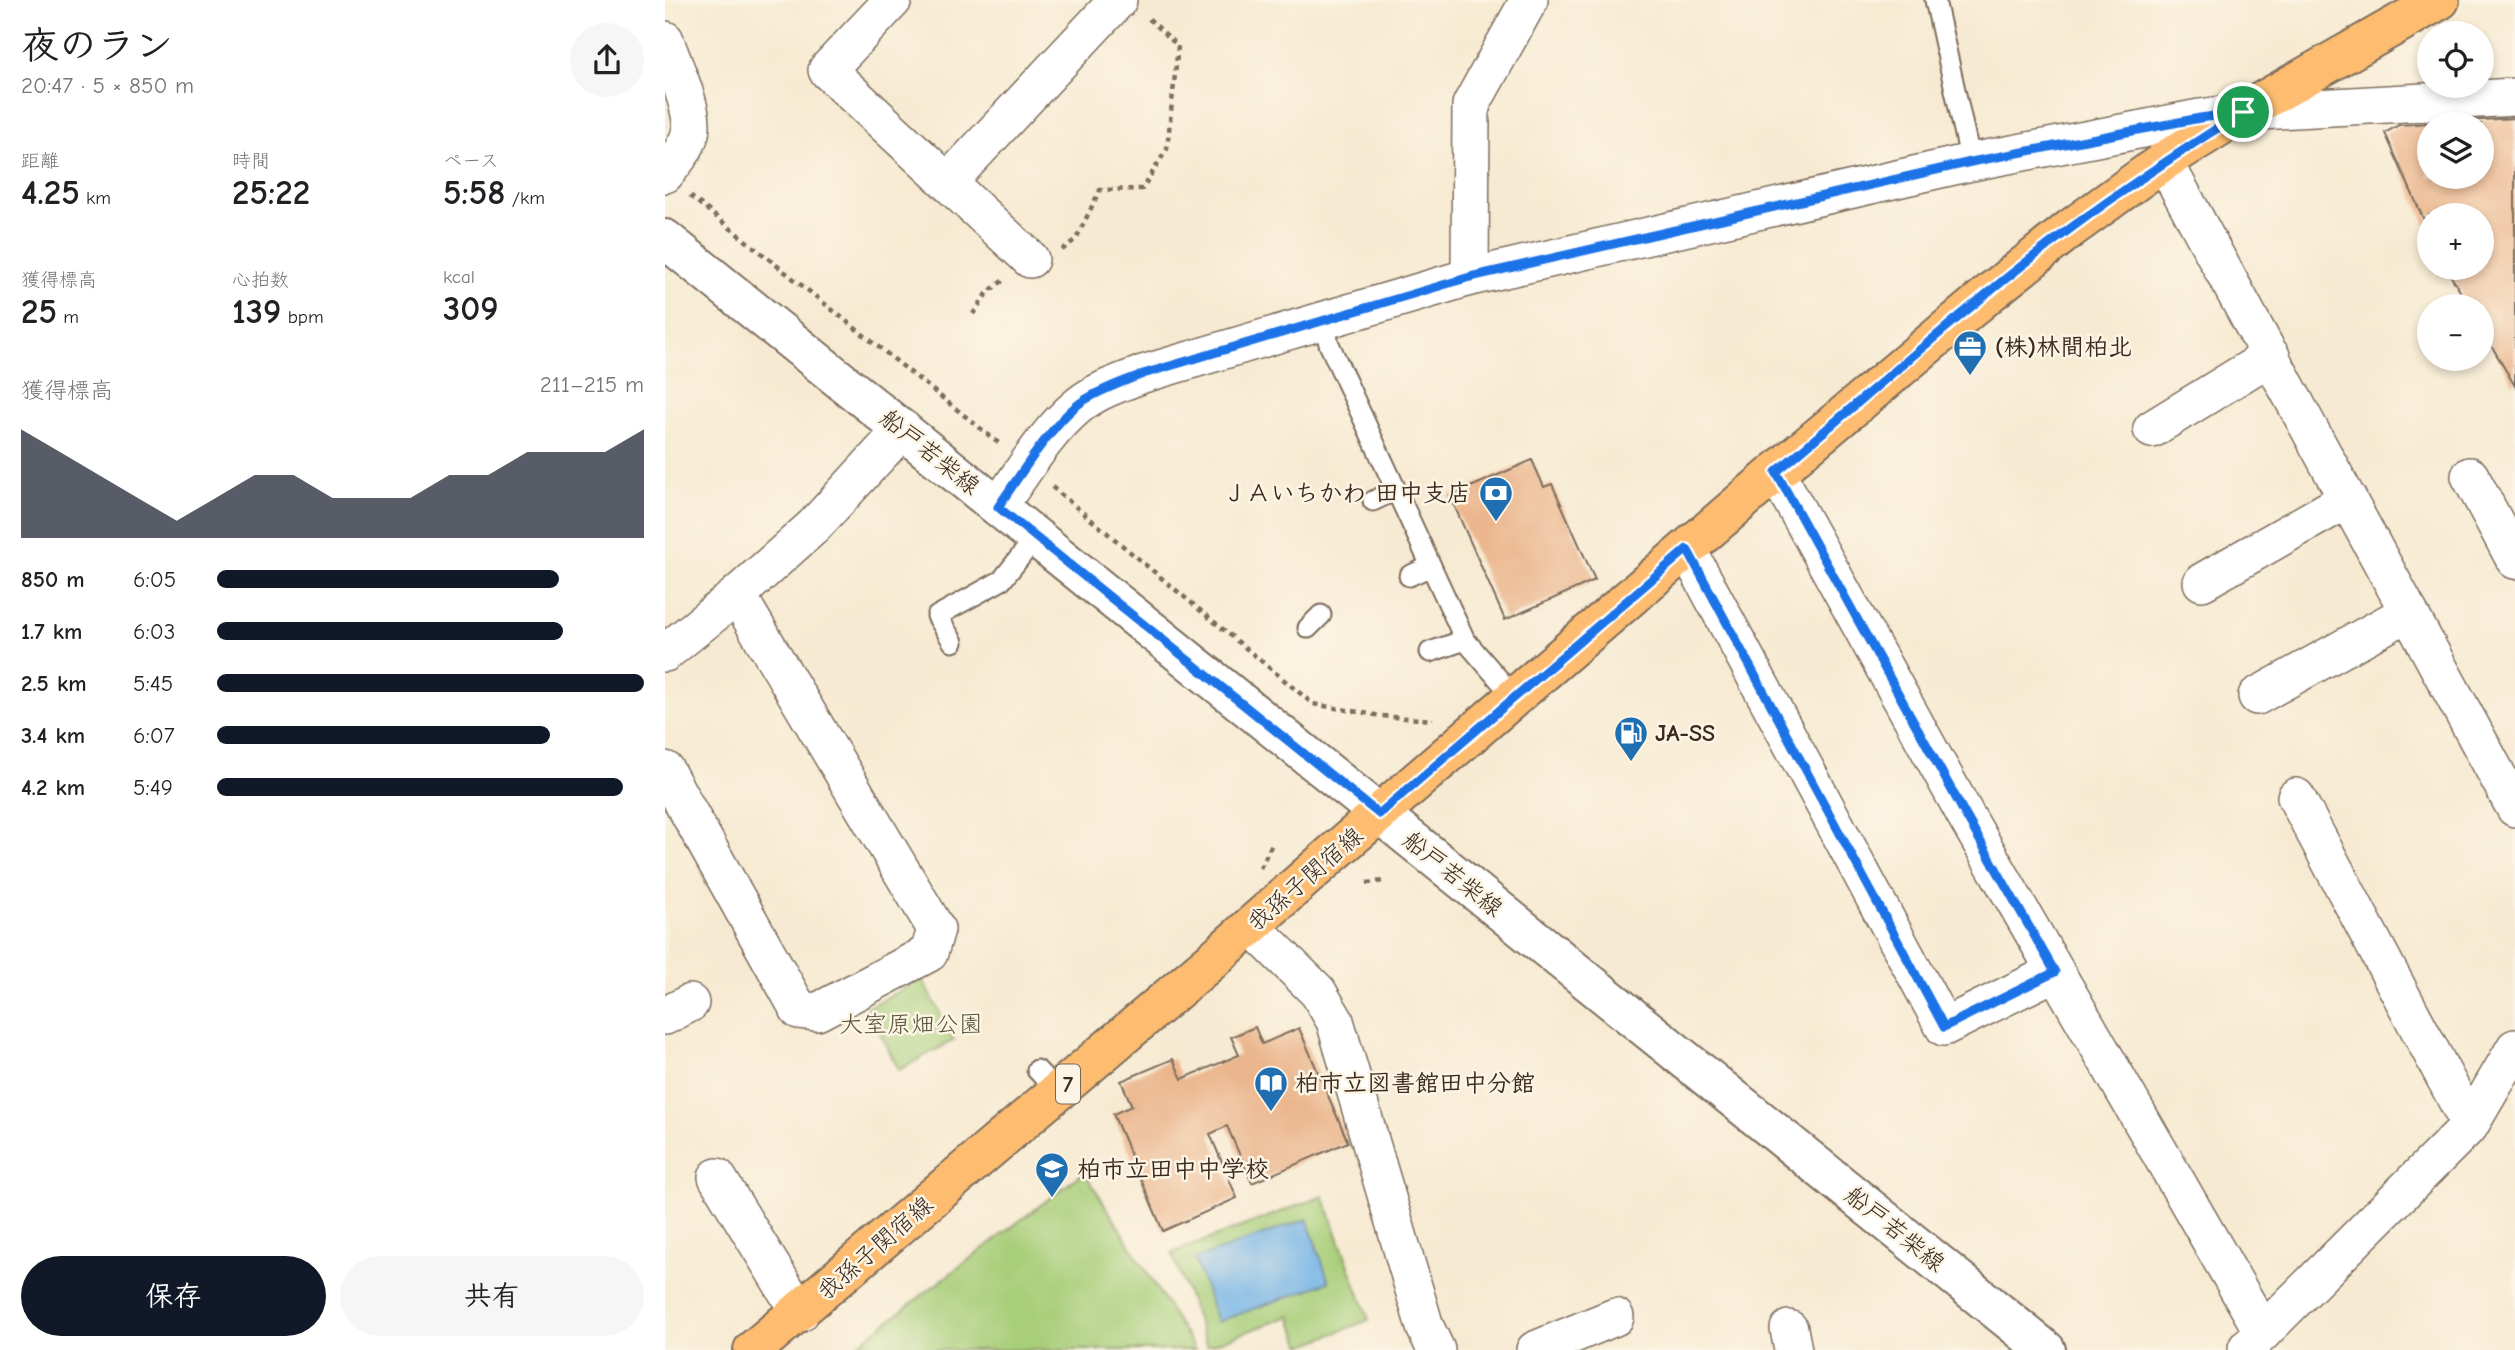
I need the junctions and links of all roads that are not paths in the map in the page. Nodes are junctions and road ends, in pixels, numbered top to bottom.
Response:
1 (893, 0) edge
2 (1529, 0) edge
3 (1935, 0) edge
4 (2440, 0) edge
5 (1128, 5) edge
6 (665, 40) edge
7 (2515, 97) edge
8 (676, 105) edge
9 (2243, 112) junction
10 (2164, 161) junction
11 (1971, 162) junction
12 (948, 182) junction
13 (675, 183) edge
14 (671, 252) edge
15 (1030, 259) road end
16 (1470, 277) junction
17 (1324, 322) junction
18 (2271, 356) junction
19 (903, 429) junction
20 (2152, 429) dead end
21 (1776, 472) junction
22 (2470, 476) dead end
23 (1396, 490) junction
24 (2348, 499) junction
25 (1373, 501) dead end
26 (998, 507) junction
27 (1036, 537) junction
28 (1687, 549) junction
29 (2515, 560) edge
30 (1431, 566) junction
31 (1409, 576) dead end
32 (2202, 582) dead end
33 (737, 595) junction
34 (2409, 611) junction
35 (1465, 640) junction
36 (953, 642) dead end
37 (1430, 652) dead end
38 (665, 653) edge
39 (2257, 696) dead end
40 (1515, 698) junction
41 (665, 770) edge
42 (2295, 797) dead end
43 (2515, 808) edge
44 (1379, 814) junction
45 (1251, 926) junction
46 (2055, 972) junction
47 (2515, 1048) edge
48 (2470, 1125) junction
49 (717, 1177) dead end
50 (800, 1313) junction
51 (1615, 1317) dead end
52 (2254, 1341) edge
53 (753, 1350) edge
54 (1436, 1350) edge
55 (1535, 1350) edge
56 (2046, 1350) edge

1 - 12 street
2 - 16 street
3 - 11 lane
4 - 9 main road, 我孫子関宿線 / 7
5 - 12 street
6 - 8 street
7 - 9 street
8 - 13 street
9 - 10 main road, 我孫子関宿線 / 7
9 - 11 street
10 - 18 street
10 - 21 main road, 我孫子関宿線 / 7
11 - 16 street
12 - 15 street
14 - 19 street, 船戸若柴線
16 - 17 street
17 - 23 lane
17 - 26 street
18 - 20 street
18 - 24 street
19 - 26 street, 船戸若柴線
19 - 33 street
21 - 28 main road, 我孫子関宿線 / 7
21 - 46 street
22 - 29 street
23 - 25 lane
23 - 30 lane
24 - 32 street
24 - 34 street
26 - 27 street, 船戸若柴線
27 - 36 lane
27 - 44 street, 船戸若柴線
28 - 40 main road, 我孫子関宿線 / 7
28 - 46 street
30 - 31 lane
30 - 35 lane
33 - 38 street
33 - 41 street
34 - 39 street
34 - 43 street
35 - 37 lane
35 - 40 lane
40 - 44 main road, 我孫子関宿線 / 7
42 - 48 street
44 - 45 main road, 我孫子関宿線 / 7
44 - 56 street, 船戸若柴線
45 - 50 main road, 我孫子関宿線 / 7
45 - 54 street
46 - 52 street
47 - 48 street
48 - 52 street
49 - 50 street
50 - 53 main road, 我孫子関宿線 / 7
51 - 55 street

